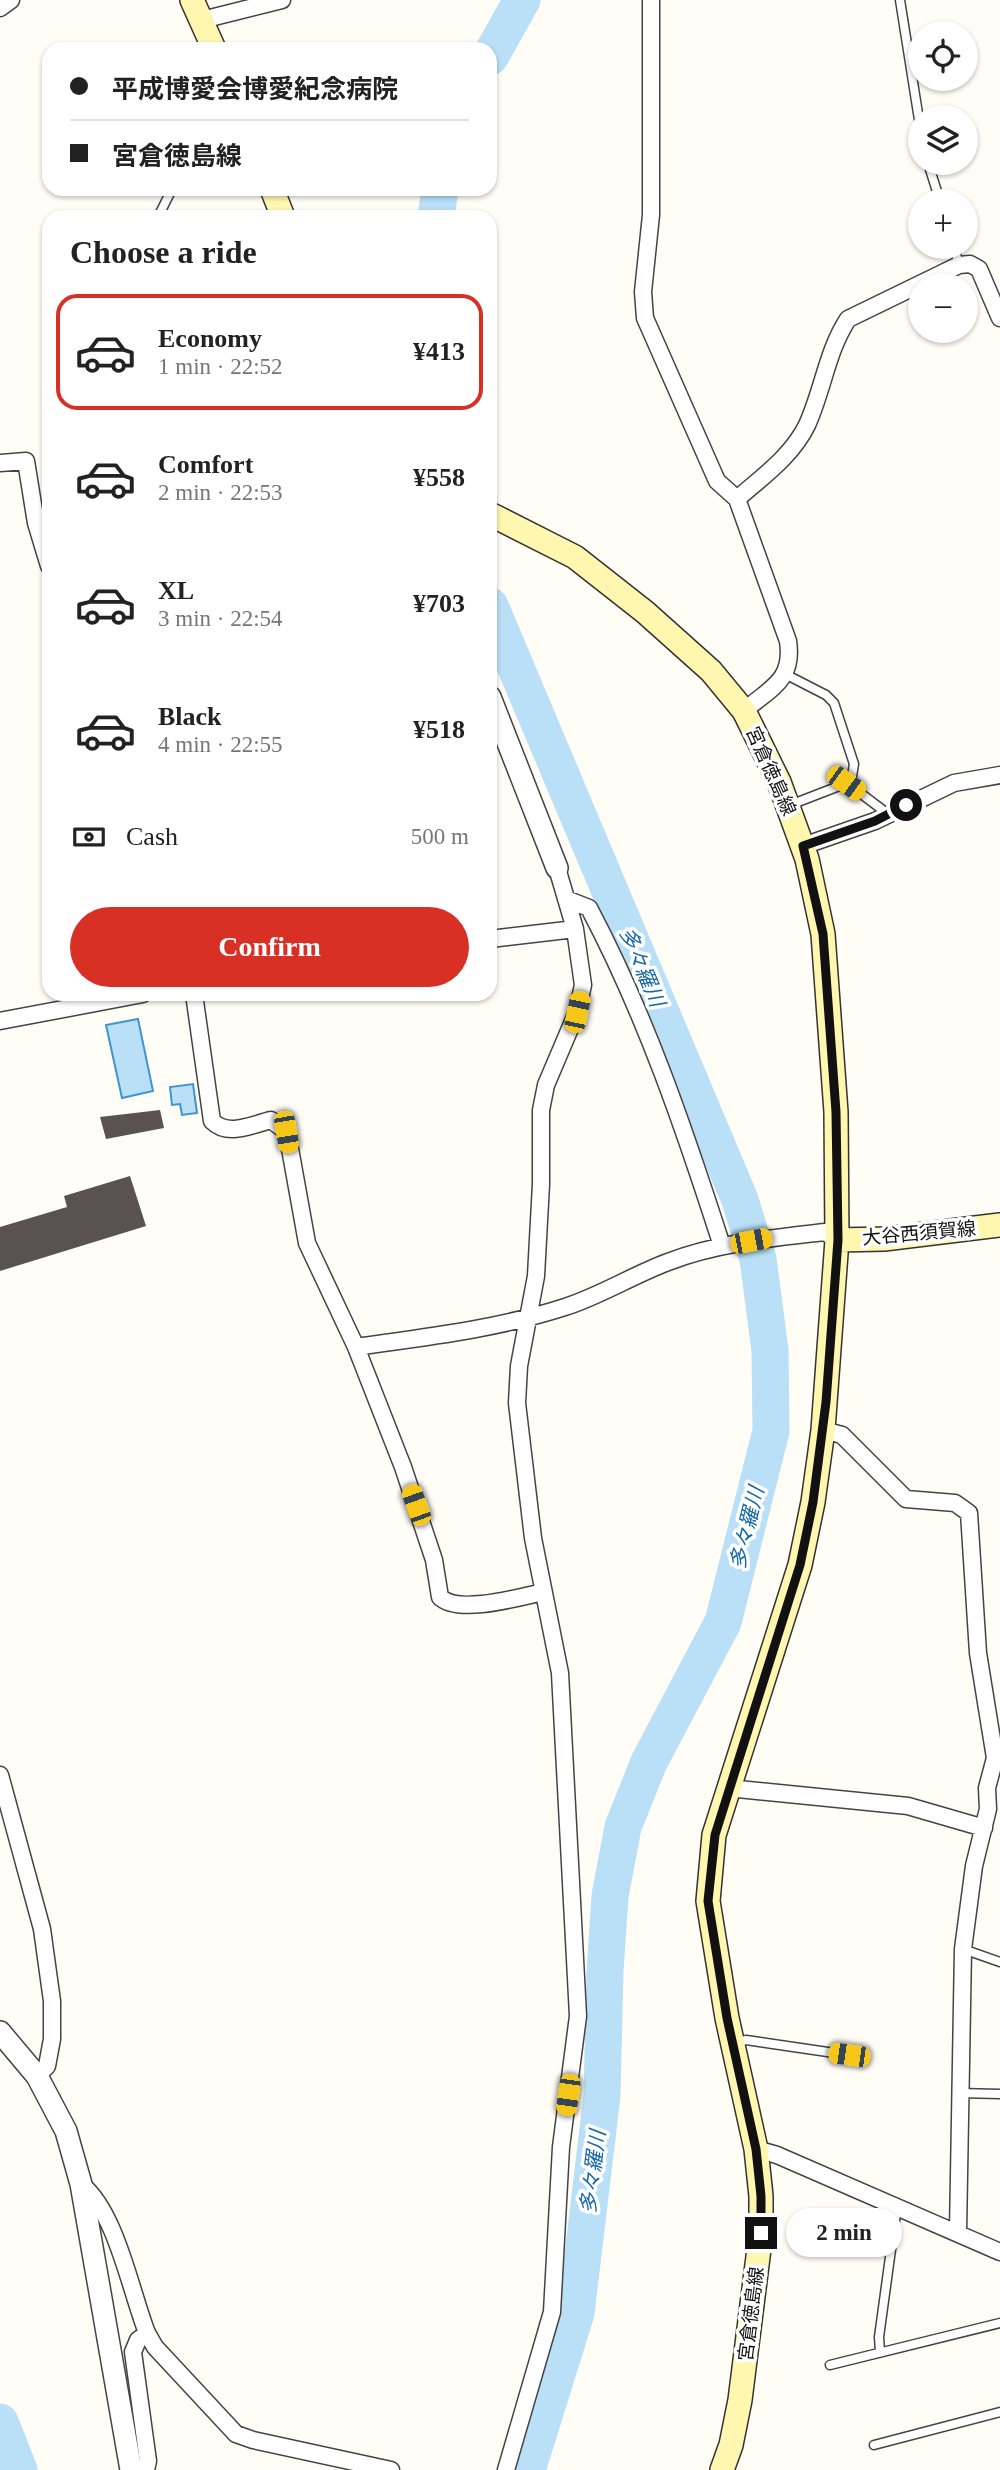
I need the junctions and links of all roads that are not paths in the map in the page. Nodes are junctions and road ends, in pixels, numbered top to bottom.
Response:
1 (11, 0) edge
2 (282, 0) edge
3 (651, 0) edge
4 (900, 0) edge
5 (0, 8) edge
6 (197, 10) edge
7 (211, 42) edge
8 (917, 105) edge
9 (957, 259) edge
10 (959, 265) junction
11 (1000, 318) edge
12 (0, 463) edge
13 (737, 499) junction
14 (497, 518) edge
15 (42, 539) edge
16 (785, 674) junction
17 (744, 711) junction
18 (497, 715) edge
19 (1000, 775) edge
20 (846, 783) junction
21 (788, 806) junction
22 (888, 814) junction
23 (803, 846) junction
24 (557, 868) joint
25 (566, 899) junction
26 (575, 929) junction
27 (497, 938) edge
28 (106, 1001) edge
29 (195, 1001) edge
30 (0, 1021) edge
31 (1000, 1225) edge
32 (838, 1240) junction
33 (728, 1246) junction
34 (529, 1318) junction
35 (356, 1347) junction
36 (823, 1430) junction
37 (543, 1592) junction
38 (997, 1741) edge
39 (0, 1775) edge
40 (728, 1788) junction
41 (994, 1789) edge
42 (984, 1828) junction
43 (963, 1949) junction
44 (1000, 1962) edge
45 (0, 2032) edge
46 (732, 2043) junction
47 (849, 2055) dead end
48 (37, 2076) junction
49 (958, 2093) junction
50 (1000, 2094) edge
51 (756, 2149) junction
52 (81, 2184) junction
53 (897, 2206) junction
54 (958, 2232) junction
55 (1000, 2252) edge
56 (1000, 2323) edge
57 (146, 2333) junction
58 (880, 2352) junction
59 (830, 2365) dead end
60 (1000, 2412) edge
61 (874, 2445) dead end
62 (131, 2470) edge
63 (146, 2470) edge
64 (391, 2470) edge
65 (506, 2470) edge
66 (722, 2470) edge

1 - 5 street
2 - 6 street
3 - 13 street
4 - 8 lane
6 - 7 main road
9 - 10 lane
10 - 11 street
10 - 13 street
12 - 15 street
13 - 16 street
14 - 17 main road, 宮倉徳島線
16 - 17 street
16 - 20 lane
17 - 21 main road, 宮倉徳島線
18 - 24 street
19 - 22 street
20 - 21 lane
20 - 22 lane
21 - 23 main road, 宮倉徳島線
22 - 23 street
23 - 32 main road, 宮倉徳島線
24 - 25 street
25 - 26 street
25 - 33 street
26 - 27 street
26 - 34 street
28 - 30 street
29 - 35 street
31 - 32 main road, 大谷西須賀線
32 - 33 street
32 - 36 main road, 宮倉徳島線
33 - 34 street
34 - 35 street
34 - 37 street
35 - 37 street
36 - 38 street
36 - 40 main road, 宮倉徳島線
37 - 65 street
38 - 41 street
39 - 48 street
40 - 42 street
40 - 46 main road, 宮倉徳島線
41 - 42 street
42 - 43 street
43 - 44 lane
43 - 49 street
45 - 48 street
46 - 47 lane
46 - 51 main road, 宮倉徳島線
48 - 52 street
49 - 50 lane
49 - 54 street
51 - 53 street
51 - 66 main road, 宮倉徳島線
52 - 57 street
52 - 62 street
53 - 54 street
53 - 58 lane
54 - 55 street
56 - 58 lane
57 - 63 street
57 - 64 street
58 - 59 lane
60 - 61 lane

